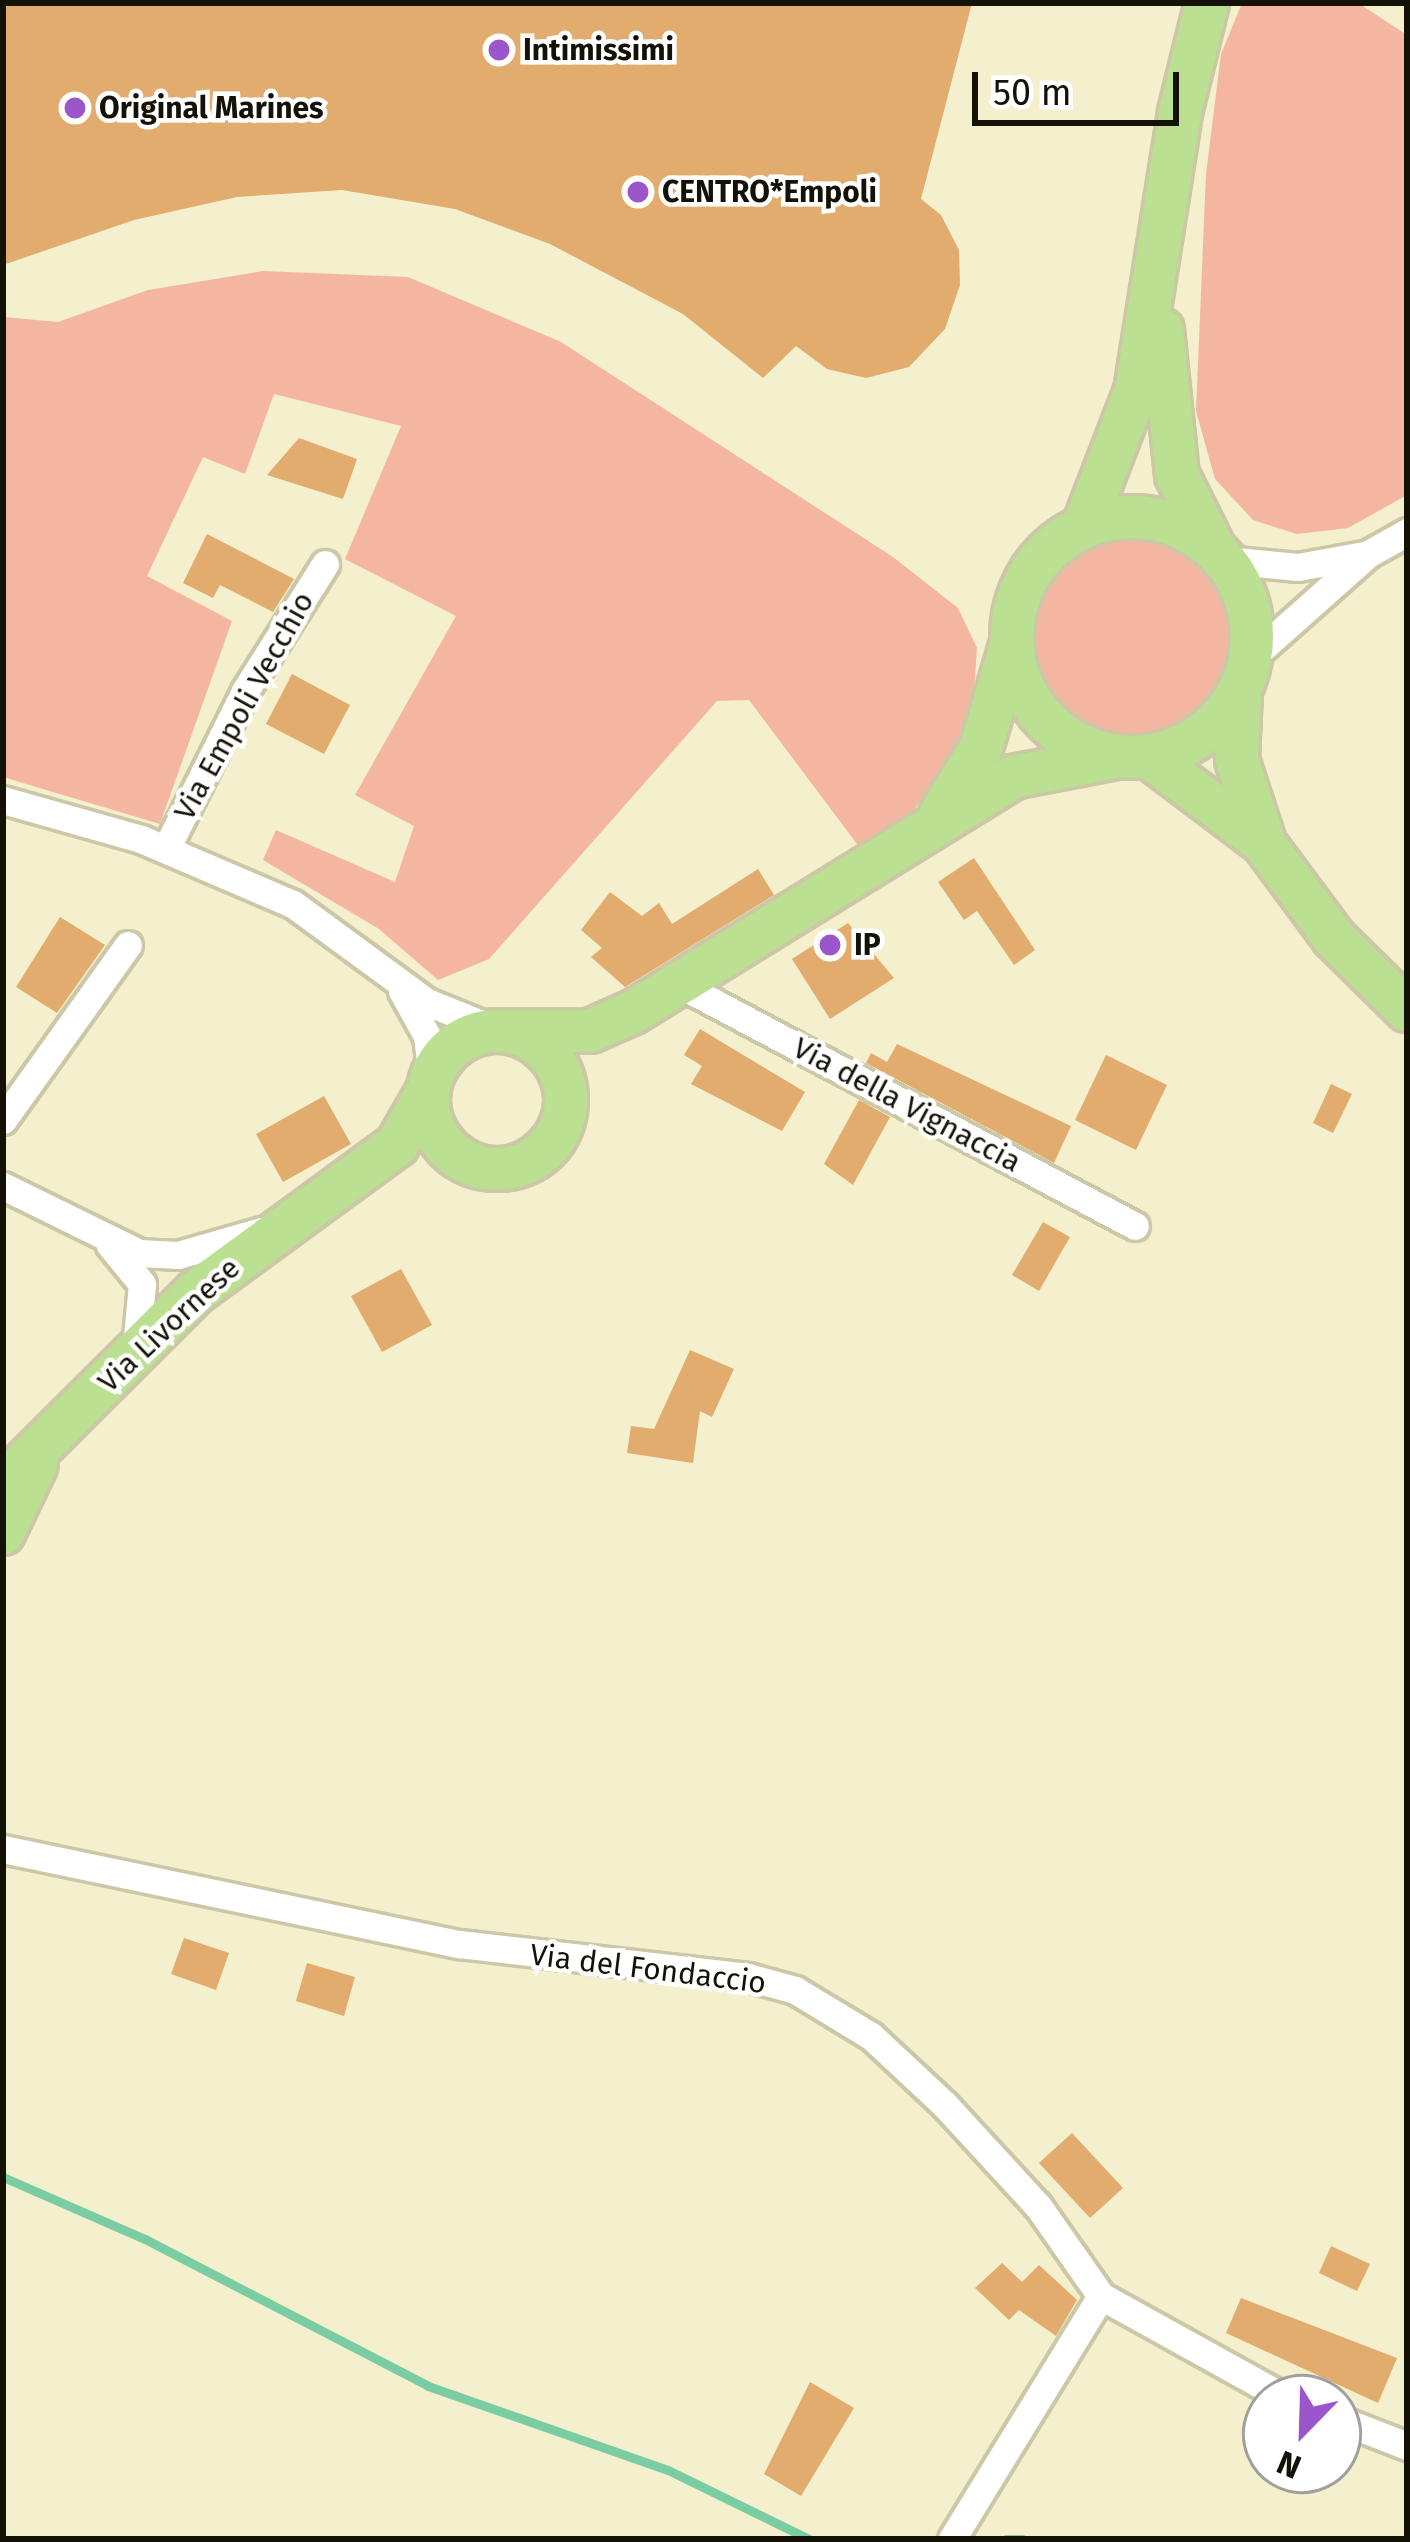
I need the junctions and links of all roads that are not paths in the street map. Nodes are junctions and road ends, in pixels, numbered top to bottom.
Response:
1 (1208, 3) edge
2 (1158, 263) junction
3 (1084, 526) junction
4 (1407, 532) edge
5 (1219, 554) junction
6 (1368, 554) junction
7 (325, 564) dead end
8 (1012, 639) junction
9 (1246, 674) junction
10 (1136, 756) junction
11 (3, 800) edge
12 (931, 828) junction
13 (1265, 845) junction
14 (166, 849) junction
15 (128, 945) dead end
16 (380, 964) junction
17 (679, 984) junction
18 (1407, 1010) edge
19 (633, 1012) junction
20 (499, 1030) junction
21 (430, 1083) junction
22 (566, 1111) junction
23 (3, 1120) edge
24 (474, 1166) junction
25 (357, 1179) junction
26 (3, 1186) edge
27 (296, 1216) junction
28 (1135, 1226) dead end
29 (107, 1242) junction
30 (136, 1348) junction
31 (49, 1442) junction
32 (3, 1484) edge
33 (3, 1533) edge
34 (3, 1849) edge
35 (1101, 2296) junction
36 (1242, 2374) edge
37 (1362, 2428) edge
38 (1407, 2446) edge
39 (952, 2539) edge

1 - 2 main road
2 - 3 main road
2 - 5 main road
3 - 5 main road, Via Livornese
3 - 8 main road, Via Livornese
4 - 6 street, Via Livornese
5 - 6 street, Via Livornese
5 - 9 main road
6 - 9 street, Via Livornese
7 - 14 street, Via Empoli Vecchio
8 - 10 main road
8 - 12 main road, Via Livornese
9 - 10 main road, Via Livornese
9 - 13 main road
10 - 12 main road, Via Livornese
10 - 13 main road
11 - 14 street
12 - 17 main road, Via Livornese
13 - 18 main road
14 - 16 street
15 - 23 street
16 - 20 street
16 - 21 street
17 - 19 main road, Via Livornese
17 - 28 street, Via della Vignaccia
19 - 20 main road, Via Livornese
19 - 22 main road, Via Livornese
20 - 21 main road, Via Livornese
20 - 22 main road
21 - 24 main road
21 - 25 main road, Via Livornese
22 - 24 main road, Via Livornese
24 - 25 main road, Via Livornese
25 - 27 main road, Via Livornese
26 - 29 street
27 - 29 street
27 - 30 main road, Via Livornese
29 - 30 street
30 - 31 main road, Via Livornese
31 - 32 main road, Via Livornese
31 - 33 main road, Via Livornese
34 - 35 street, Via del Fondaccio
35 - 36 street
35 - 39 street
37 - 38 street

